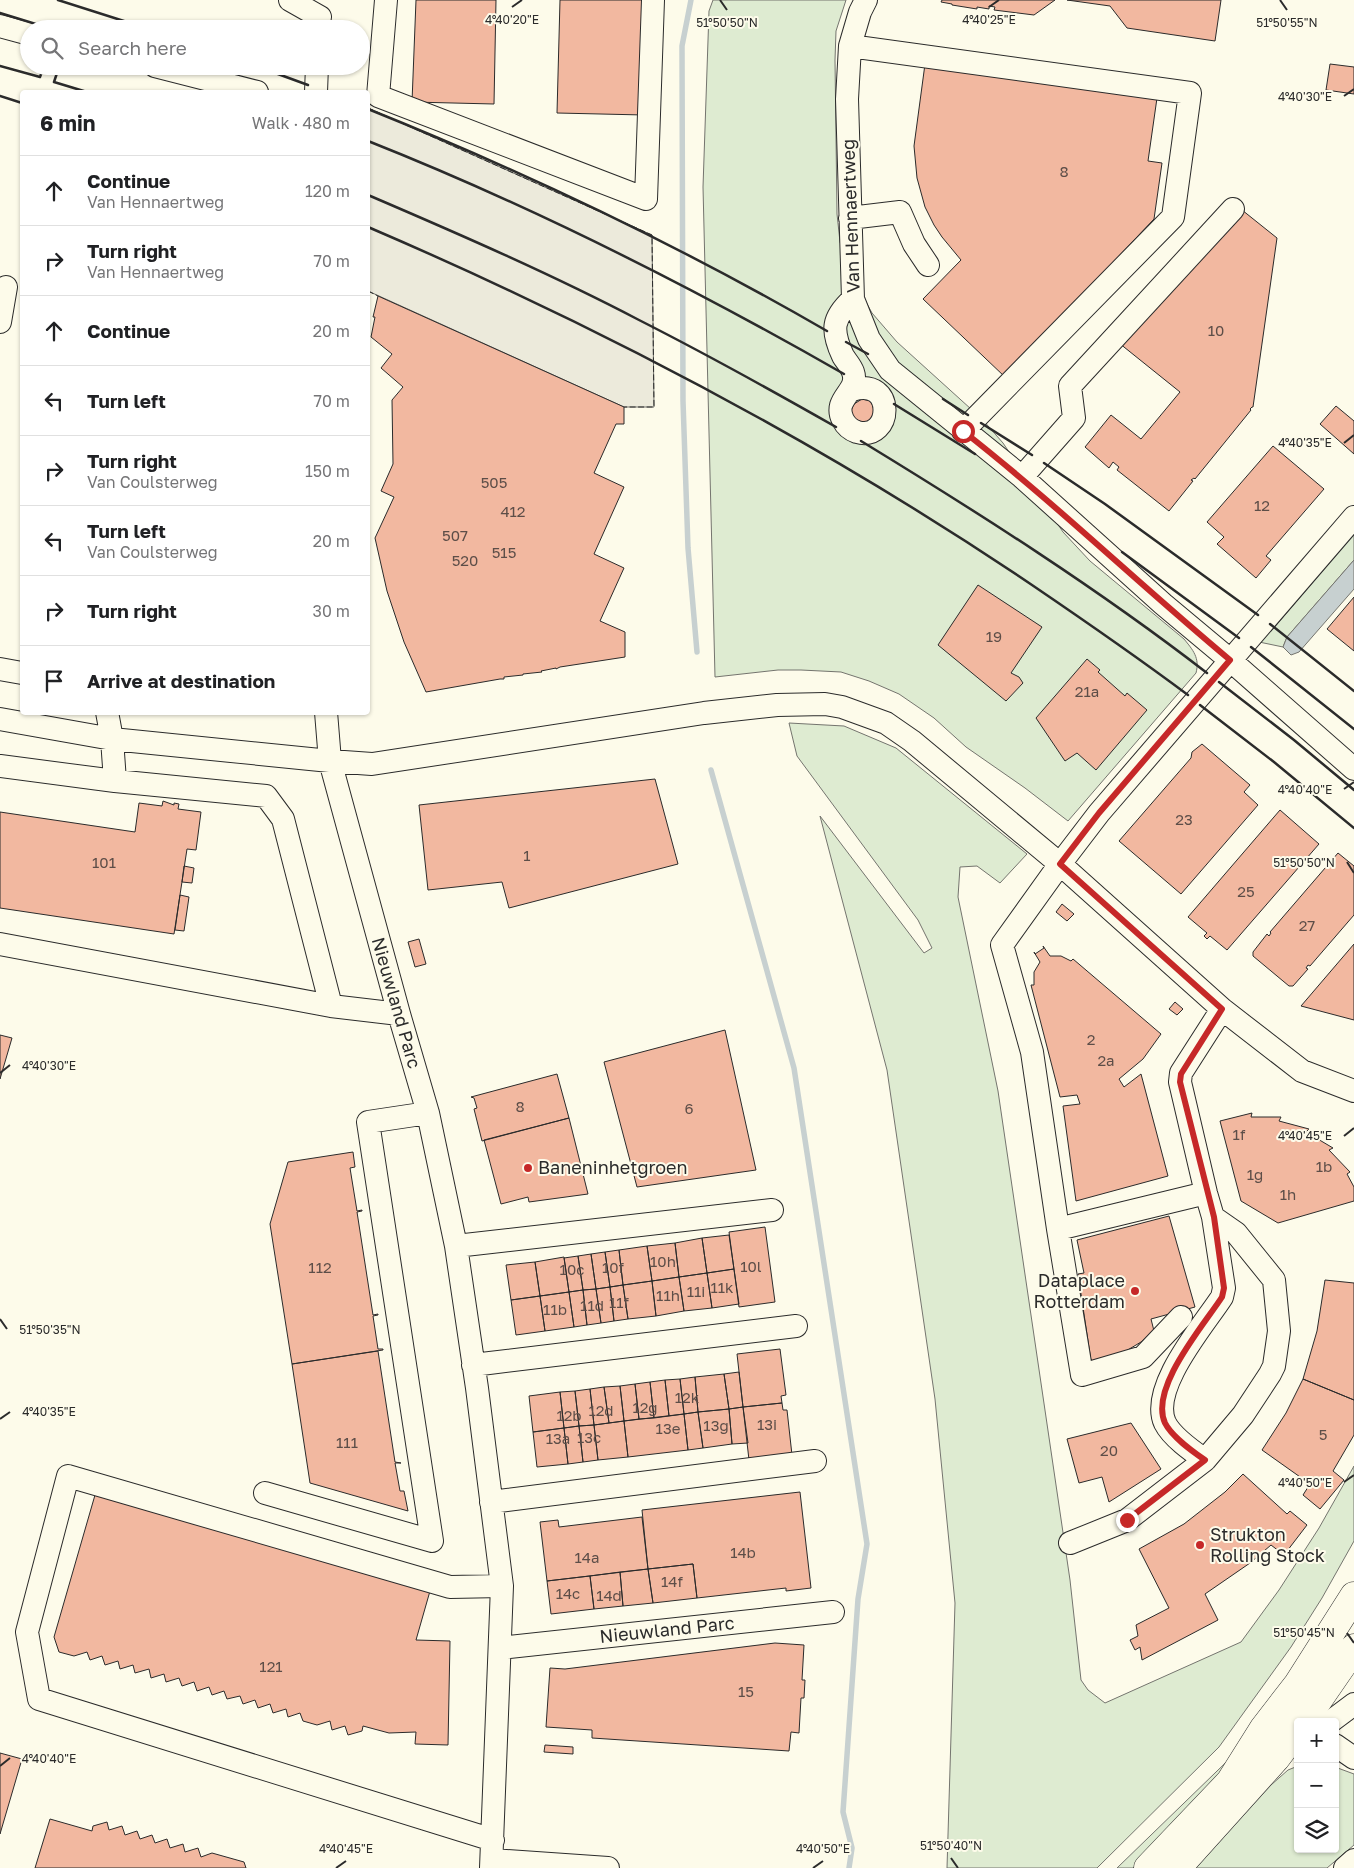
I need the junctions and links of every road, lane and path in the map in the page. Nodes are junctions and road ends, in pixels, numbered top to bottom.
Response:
1 (290, 0) edge
2 (386, 0) edge
3 (653, 0) edge
4 (866, 0) edge
5 (321, 15) edge
6 (0, 26) edge
7 (20, 32) edge
8 (850, 46) junction
9 (190, 75) edge
10 (317, 75) edge
11 (249, 90) edge
12 (316, 90) edge
13 (1233, 209) dead end
14 (850, 218) junction
15 (928, 265) dead end
16 (6, 287) dead end
17 (853, 299) junction
18 (0, 322) edge
19 (907, 383) junction
20 (852, 390) junction
21 (882, 398) junction
22 (963, 431) junction
23 (1022, 477) junction
24 (1354, 517) edge
25 (1230, 660) junction
26 (0, 669) edge
27 (20, 673) edge
28 (108, 715) edge
29 (326, 715) edge
30 (0, 719) edge
31 (112, 739) junction
32 (330, 761) junction
33 (0, 766) edge
34 (1354, 769) edge
35 (114, 781) junction
36 (1060, 864) junction
37 (0, 944) edge
38 (331, 1006) junction
39 (1222, 1009) junction
40 (399, 1014) junction
41 (1354, 1091) edge
42 (428, 1113) junction
43 (1206, 1193) junction
44 (772, 1210) dead end
45 (1214, 1217) junction
46 (1058, 1229) junction
47 (456, 1246) junction
48 (1181, 1317) dead end
49 (796, 1326) dead end
50 (472, 1366) junction
51 (1205, 1460) junction
52 (815, 1461) dead end
53 (265, 1493) dead end
54 (492, 1502) junction
55 (1070, 1544) dead end
56 (502, 1586) junction
57 (1354, 1596) edge
58 (833, 1612) dead end
59 (500, 1648) junction
60 (1354, 1648) edge
61 (1288, 1698) junction
62 (1354, 1704) edge
63 (1300, 1718) edge
64 (1305, 1718) edge
65 (1335, 1718) edge
66 (1294, 1733) edge
67 (1339, 1748) edge
68 (1354, 1758) edge
69 (492, 1856) edge
70 (1354, 1860) edge
71 (608, 1868) edge
72 (1148, 1868) edge
73 (1176, 1868) edge
74 (1345, 1868) edge

1 - 5 street
2 - 3 street
4 - 8 street, Van Hennaertweg
6 - 7 street
8 - 14 street, Van Hennaertweg
8 - 22 street
9 - 11 street
10 - 12 street
13 - 23 street
14 - 15 street
14 - 17 street, Van Hennaertweg
16 - 18 street
17 - 19 street, Van Hennaertweg
17 - 20 street
19 - 21 street
19 - 22 street, Van Hennaertweg
20 - 21 street
20 - 21 street
22 - 23 street, Van Hennaertweg
23 - 25 street, Van Hennaertweg
24 - 25 street
25 - 34 street, Van Hennaertweg
25 - 36 street
26 - 27 street
28 - 31 street
29 - 32 street, Nieuwland Parc
30 - 31 street
31 - 32 street
31 - 35 street
32 - 36 street
32 - 40 street, Nieuwland Parc
33 - 35 street
35 - 38 street
36 - 39 street
36 - 46 street
37 - 38 street
38 - 40 street
39 - 41 street
39 - 43 street
40 - 42 street, Nieuwland Parc
42 - 47 street, Nieuwland Parc
42 - 53 street
43 - 45 street
43 - 46 street
44 - 47 street
45 - 51 street
45 - 51 street
46 - 48 street
47 - 50 street, Nieuwland Parc
49 - 50 street
50 - 54 street, Nieuwland Parc
51 - 55 street
52 - 54 street
54 - 56 street, Nieuwland Parc
56 - 59 street, Nieuwland Parc
56 - 69 street
57 - 61 main road
58 - 59 street, Nieuwland Parc
59 - 69 street, Nieuwland Parc
60 - 64 main road
61 - 63 street
61 - 72 main road
62 - 65 street
66 - 73 main road
67 - 68 street
69 - 71 street
70 - 74 street

